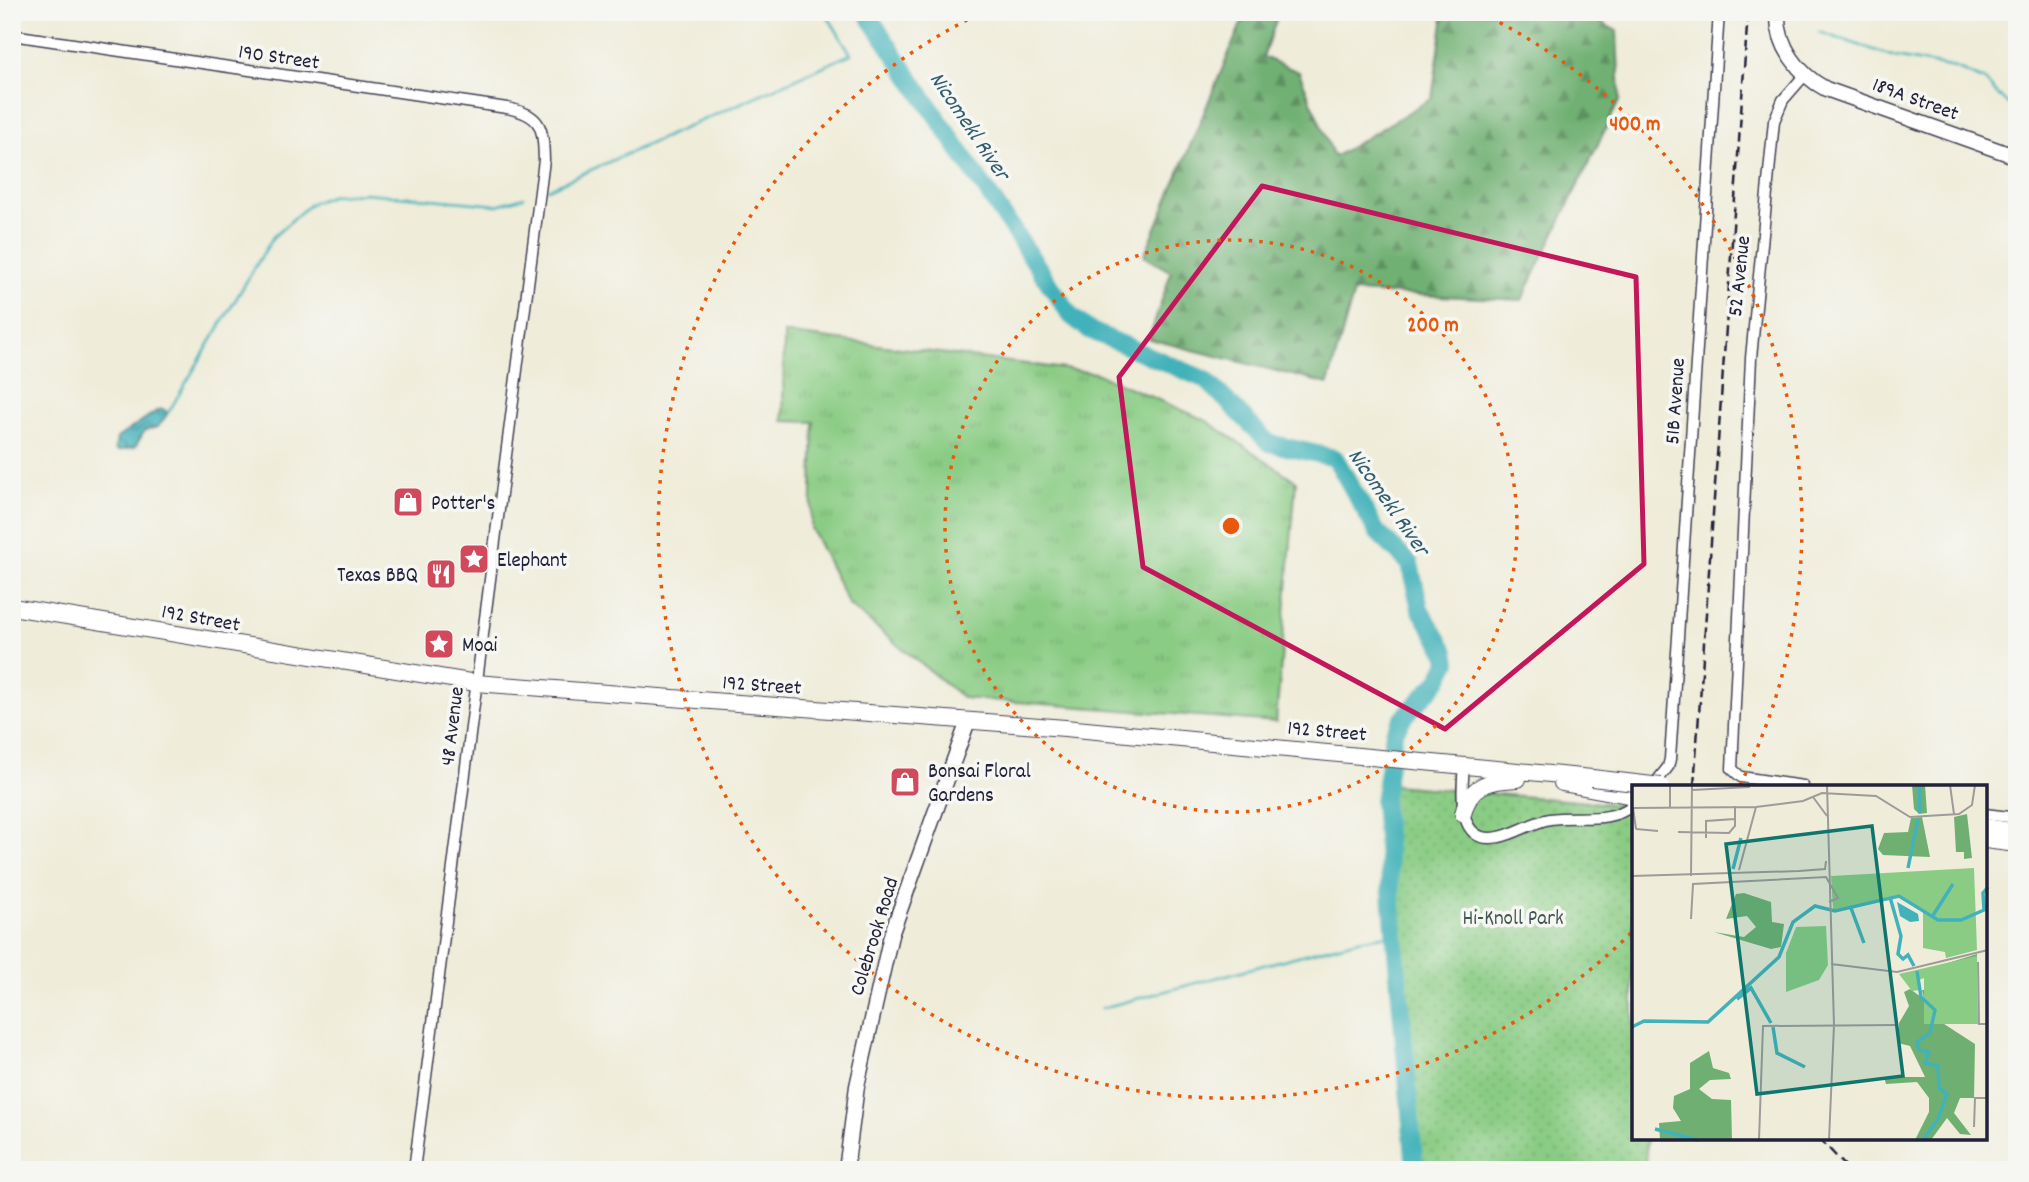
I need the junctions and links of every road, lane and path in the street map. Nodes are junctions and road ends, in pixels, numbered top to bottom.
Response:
1 (1719, 12) edge
2 (1779, 12) edge
3 (12, 35) edge
4 (1803, 77) junction
5 (538, 121) joint
6 (2017, 157) edge
7 (12, 607) edge
8 (476, 683) junction
9 (968, 721) junction
10 (1464, 764) junction
11 (1512, 771) junction
12 (1560, 783) junction
13 (1592, 784) junction
14 (1632, 785) edge
15 (1654, 785) edge
16 (1796, 785) edge
17 (1632, 796) edge
18 (1632, 806) edge
19 (1463, 814) junction
20 (1987, 814) edge
21 (2017, 818) edge
22 (1987, 827) edge
23 (2017, 832) edge
24 (1987, 840) edge
25 (2017, 844) edge
26 (415, 1170) edge
27 (846, 1170) edge

1 - 15 street, 51B Avenue
2 - 4 street
3 - 5 street, 190 Street
4 - 6 street, 189A Street
4 - 16 street, 52 Avenue
5 - 8 street, 48 Avenue
7 - 8 main road, 192 Street
8 - 9 main road, 192 Street
8 - 26 street, 48 Avenue
9 - 10 main road, 192 Street
9 - 27 street, Colebrook Road
10 - 11 main road, 192 Street
10 - 19 street
11 - 12 main road, 192 Street
11 - 13 main road, 192 Street
12 - 13 main road, 192 Street
12 - 19 main road
13 - 14 main road, 192 Street, bridge
13 - 17 main road, 192 Street
18 - 19 street
20 - 21 street
22 - 23 main road
24 - 25 main road

